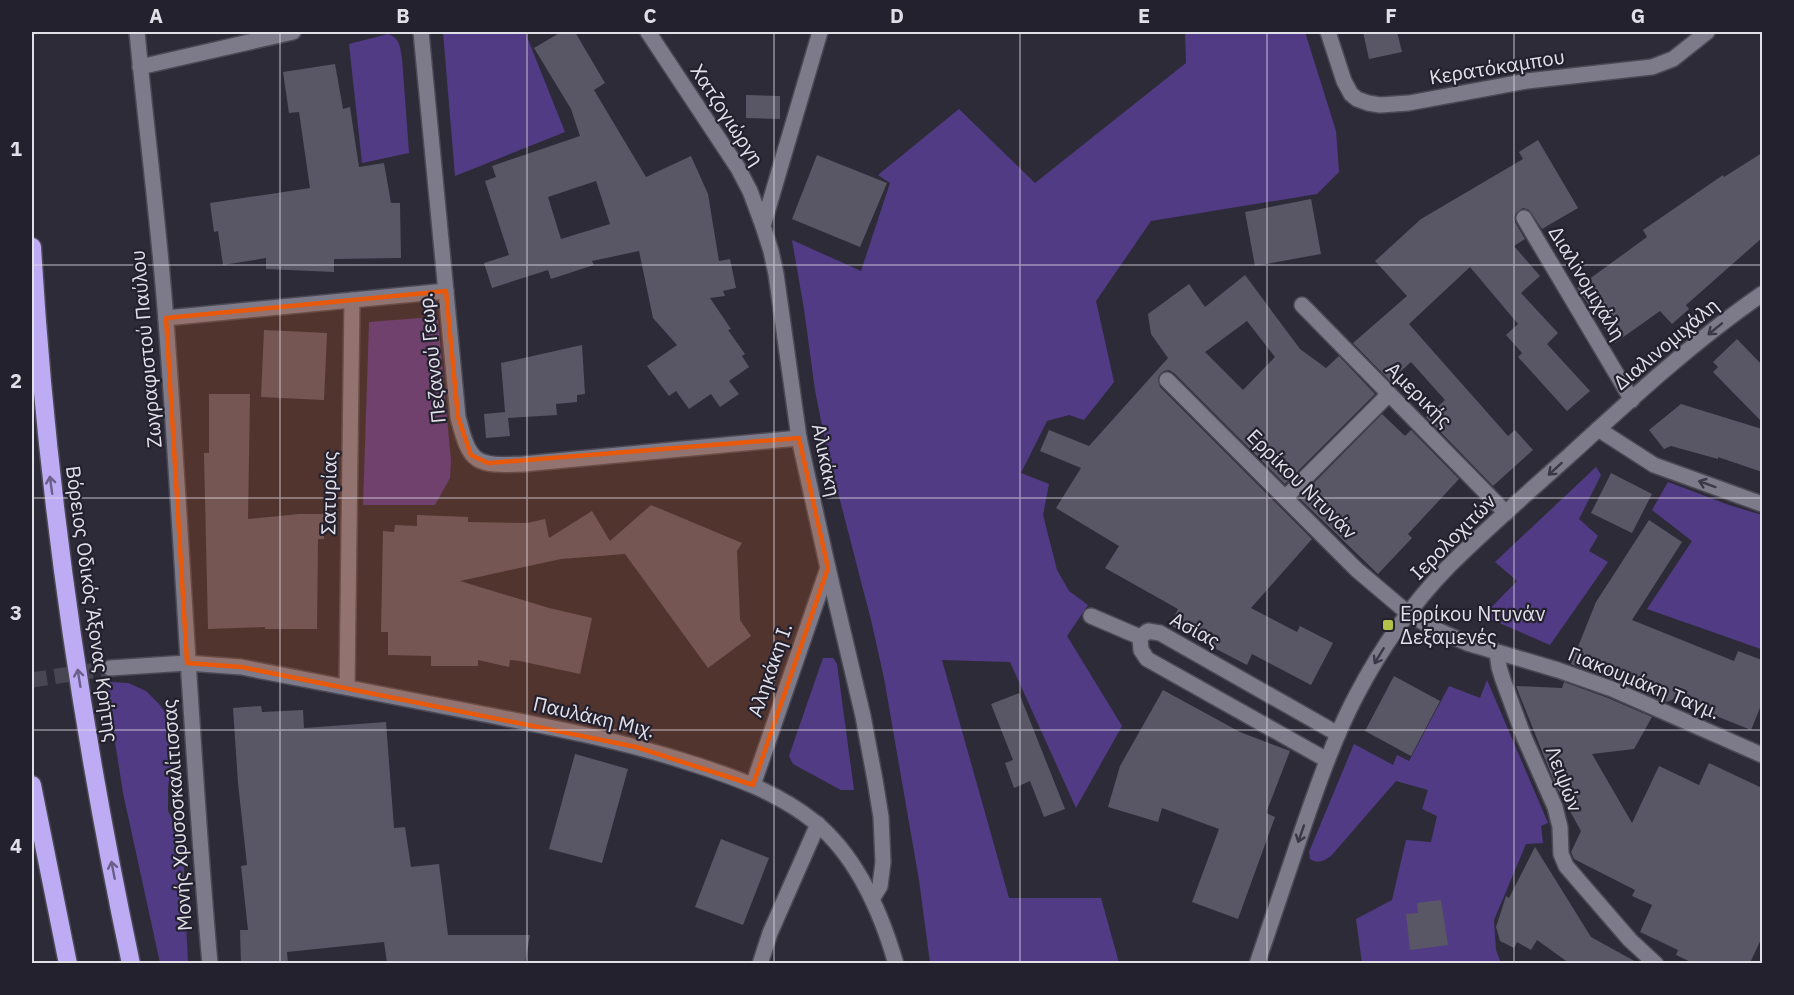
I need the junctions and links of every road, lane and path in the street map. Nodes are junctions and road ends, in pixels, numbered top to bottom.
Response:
1 (137, 32) edge
2 (293, 32) edge
3 (421, 32) edge
4 (648, 32) edge
5 (820, 32) edge
6 (1328, 32) edge
7 (1707, 32) edge
8 (140, 68) junction
9 (1524, 218) dead end
10 (763, 226) junction
11 (32, 247) edge
12 (446, 291) junction
13 (1762, 294) edge
14 (352, 300) junction
15 (1302, 305) dead end
16 (166, 318) junction
17 (1167, 380) dead end
18 (1389, 394) junction
19 (1632, 400) junction
20 (1598, 429) junction
21 (799, 438) junction
22 (1286, 497) junction
23 (1762, 504) edge
24 (1506, 513) junction
25 (828, 568) junction
26 (1409, 614) junction
27 (1091, 616) dead end
28 (1140, 637) junction
29 (1497, 652) junction
30 (187, 663) junction
31 (110, 668) tunnel mouth
32 (347, 687) junction
33 (1338, 734) junction
34 (1762, 755) edge
35 (1328, 760) junction
36 (32, 785) edge
37 (753, 785) junction
38 (818, 824) junction
39 (872, 899) junction
40 (68, 963) edge
41 (131, 963) edge
42 (210, 963) edge
43 (760, 963) edge
44 (896, 963) edge
45 (1257, 963) edge
46 (1656, 963) edge

1 - 8 street, Ζωγραφιστού Παύλου
2 - 8 street
3 - 12 street, Πεζανού Γεωρ.
4 - 10 street, Χατζογιώργη
5 - 10 street
6 - 7 street, Κερατόκαμπου
8 - 16 street, Ζωγραφιστού Παύλου
9 - 19 street, Διαλiνομιχάλη
10 - 21 street, Αλικάκη
41 -> 11 highway, Βόρειος Οδικός Άξονας Κρήτης
12 - 14 street
12 - 21 street, Πεζανού Γεωρ.
13 -> 19 street, Διαλινομιχάλη
14 - 16 street
14 - 32 street, Σατυρίας
15 - 18 street, Αμερικής
16 - 30 street, Ζωγραφιστού Παύλου
17 - 22 street, Ερρίκου Ντυνάν
18 - 22 street
18 - 24 street, Αμερικής
19 - 20 street, Διαλινομιχάλη
23 -> 20 street
20 -> 24 street, Ιερολοχιτών
21 - 25 street, Αλικάκη
22 - 26 street, Ερρίκου Ντυνάν
24 - 26 street, Ιερολοχιτών
25 - 37 street, Αληκάκη Ι.
25 - 39 street, Αλικάκη
26 - 29 street, Γιακουμάκη Ταγμ.
26 -> 33 street, Ιερολοχιτών
27 - 28 street
28 - 33 street, Ασίας
28 - 35 street, Ασίας
29 - 34 street, Γιακουμάκη Ταγμ.
29 - 46 street, Λειψών
30 - 31 street, Παυλάκη Μιχ.
30 - 32 street, Παυλάκη Μιχ.
30 - 42 street, Μονής Χρυσοσκαλίτισσας
32 - 37 street, Παυλάκη Μιχ.
33 - 35 street, Ιερολοχιτών
35 -> 45 street, Ιερολοχιτών
36 - 40 highway
37 - 38 street, Παυλάκη Μιχ.
38 - 39 street, Παυλάκη Μιχ.
38 - 43 street
39 - 44 street, Παυλάκη Μιχ.

